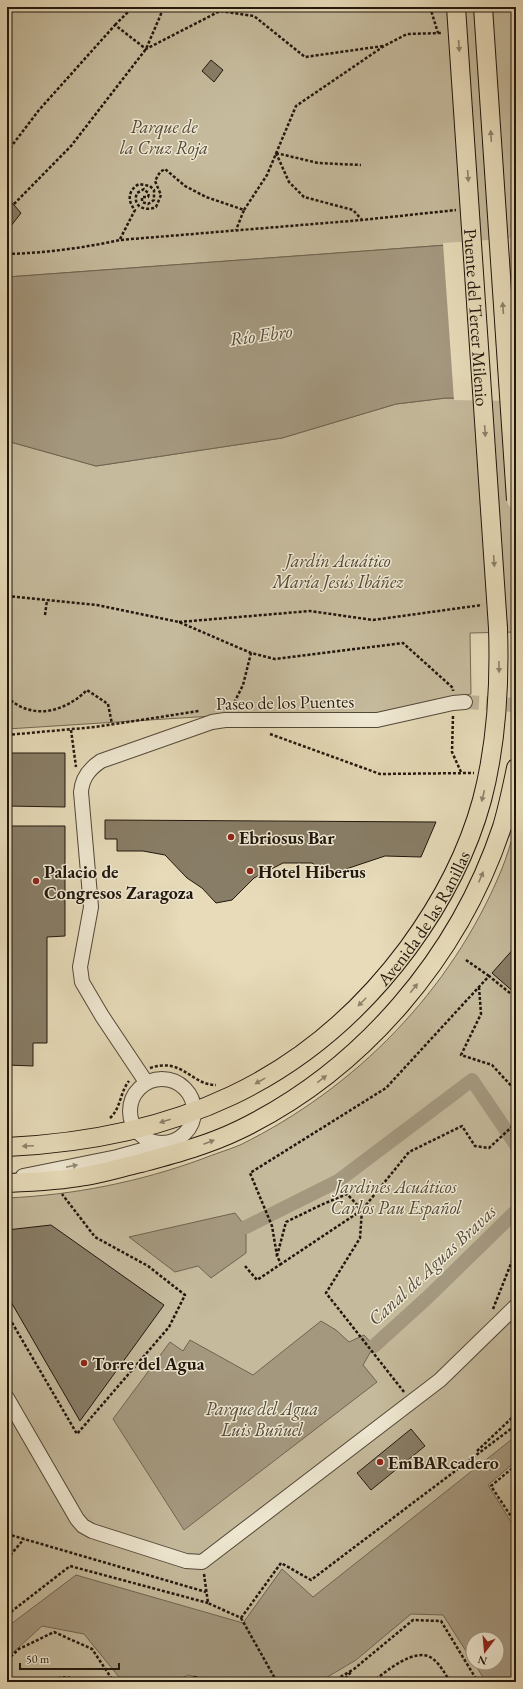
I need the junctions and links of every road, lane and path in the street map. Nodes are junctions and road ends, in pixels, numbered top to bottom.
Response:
1 (133, 7) edge
2 (164, 7) edge
3 (218, 7) edge
4 (430, 7) edge
5 (456, 7) edge
6 (483, 7) edge
7 (220, 11) junction
8 (115, 25) junction
9 (438, 34) junction
10 (446, 34) dead end
11 (384, 46) junction
12 (146, 49) junction
13 (7, 152) edge
14 (276, 153) junction
15 (361, 165) dead end
16 (14, 204) dead end
17 (460, 209) dead end
18 (244, 210) junction
19 (362, 220) junction
20 (236, 230) junction
21 (120, 240) junction
22 (7, 254) edge
23 (516, 500) edge
24 (7, 596) edge
25 (47, 600) junction
26 (487, 605) dead end
27 (45, 615) dead end
28 (179, 622) junction
29 (498, 628) joint
30 (251, 653) junction
31 (7, 697) edge
32 (459, 702) junction
33 (224, 708) dead end
34 (202, 711) dead end
35 (112, 724) junction
36 (264, 732) dead end
37 (7, 735) edge
38 (516, 768) edge
39 (461, 772) junction
40 (474, 773) dead end
41 (516, 958) edge
42 (466, 960) dead end
43 (513, 962) dead end
44 (489, 976) junction
45 (479, 986) junction
46 (516, 998) edge
47 (143, 1077) junction
48 (221, 1084) dead end
49 (516, 1091) edge
50 (195, 1112) junction
51 (107, 1120) dead end
52 (516, 1123) edge
53 (157, 1142) junction
54 (7, 1147) edge
55 (7, 1182) edge
56 (61, 1193) dead end
57 (362, 1210) junction
58 (516, 1252) edge
59 (276, 1256) junction
60 (281, 1264) junction
61 (245, 1266) dead end
62 (516, 1306) edge
63 (492, 1311) dead end
64 (7, 1314) edge
65 (7, 1398) edge
66 (412, 1402) junction
67 (516, 1414) edge
68 (516, 1425) edge
69 (470, 1458) junction
70 (516, 1465) edge
71 (516, 1524) edge
72 (7, 1534) edge
73 (24, 1540) junction
74 (7, 1559) edge
75 (202, 1562) junction
76 (206, 1592) junction
77 (208, 1603) junction
78 (7, 1615) edge
79 (241, 1618) junction
80 (7, 1660) edge
81 (354, 1669) junction
82 (28, 1682) edge
83 (81, 1682) edge
84 (114, 1682) edge
85 (185, 1682) edge
86 (208, 1682) edge
87 (277, 1682) edge
88 (332, 1682) edge
89 (342, 1682) edge
90 (372, 1682) edge
91 (450, 1682) edge
92 (478, 1682) edge

1 - 8 path
2 - 12 path
3 - 7 path
4 - 9 path
5 -> 29 main road, Puente del Tercer Milenio, bridge
23 -> 6 main road, Puente del Tercer Milenio, bridge
7 - 11 path
7 - 12 path
8 - 12 path
8 - 13 path
9 - 10 path
9 - 11 path
11 - 14 path
12 - 16 path
14 - 15 path
14 - 18 path
14 - 19 path
17 - 19 path
18 - 20 path
18 - 21 path
19 - 20 path
20 - 21 path
21 - 22 path
24 - 25 path
25 - 27 path
25 - 28 path
26 - 28 path
28 - 30 path
29 -> 50 main road, Avenida de las Ranillas
30 - 32 path
30 - 33 path
31 - 35 path
32 - 39 path
32 - 47 street, Paseo de los Puentes
34 - 35 path
35 - 37 path
36 - 39 path
53 -> 38 main road, Avenida de las Ranillas
39 - 40 path
41 - 43 path
42 - 44 path
44 - 45 path
44 - 46 path
45 - 49 path
45 - 59 path
47 - 48 path
47 - 50 street
47 - 51 path
47 - 53 street
50 -> 53 main road, Avenida de las Ranillas
50 - 53 street, Avenida de las Ranillas
52 - 57 path
53 -> 54 main road, Avenida de las Ranillas
55 -> 53 street, Avenida de las Ranillas
53 - 55 main road, Avenida de las Ranillas
56 - 64 path
57 - 59 path
57 - 60 path
57 - 66 path
58 - 63 path
59 - 60 path
60 - 61 path
62 - 66 street
65 - 75 street
66 - 75 street
67 - 69 path
68 - 69 path
69 - 79 path
70 - 71 path
72 - 73 path
73 - 74 path
73 - 76 path
75 - 76 path
76 - 77 path
77 - 78 path
77 - 79 path
79 - 87 path
80 - 84 path
81 - 88 path
81 - 89 path
81 - 92 path
82 - 83 path
85 - 86 path
90 - 91 path

